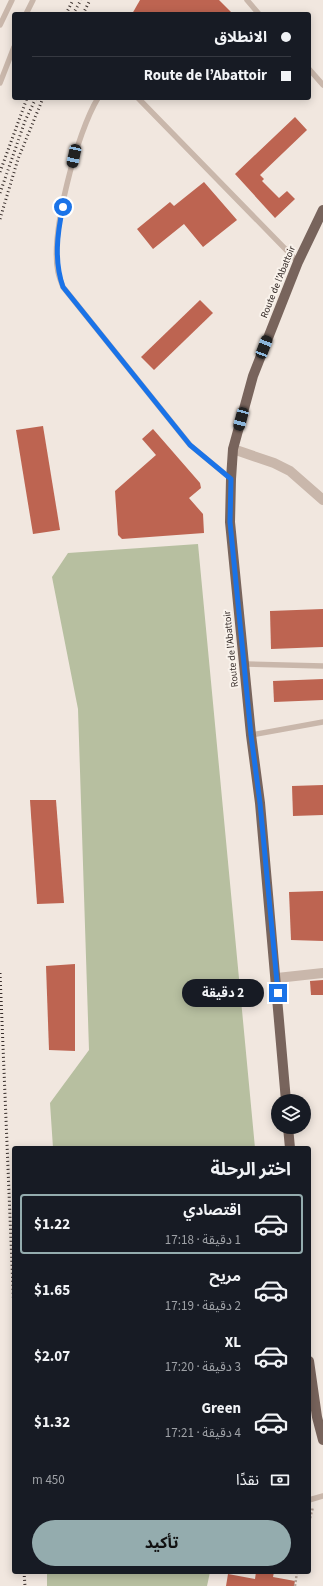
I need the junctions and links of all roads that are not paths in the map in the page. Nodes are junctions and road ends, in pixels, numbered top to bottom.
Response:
1 (12, 0) edge
2 (34, 0) edge
3 (247, 0) edge
4 (27, 12) edge
5 (257, 12) edge
6 (0, 25) edge
7 (12, 52) edge
8 (311, 71) edge
9 (0, 83) edge
10 (323, 85) edge
11 (97, 100) edge
12 (140, 100) edge
13 (323, 210) edge
14 (298, 262) junction
15 (233, 449) junction
16 (231, 479) junction
17 (323, 500) edge
18 (246, 664) junction
19 (323, 666) edge
20 (323, 722) edge
21 (251, 735) junction
22 (323, 973) edge
23 (277, 978) junction
24 (285, 1094) edge
25 (289, 1134) edge
26 (290, 1146) edge
27 (311, 1373) edge
28 (323, 1440) edge
29 (323, 1496) edge
30 (312, 1499) edge

1 - 6 lane
2 - 4 lane
3 - 5 lane
7 - 9 lane
8 - 10 lane
11 - 16 lane
12 - 14 lane
13 - 14 main road, Route de l’Abattoir
14 - 15 main road, Route de l’Abattoir
15 - 16 main road, Route de l’Abattoir
15 - 17 street
16 - 18 main road, Route de l’Abattoir
18 - 19 lane
18 - 21 main road, Route de l’Abattoir
20 - 21 lane
21 - 23 main road, Route de l’Abattoir
22 - 23 street
23 - 24 main road, Route de l’Abattoir
25 - 26 main road
27 - 28 main road
29 - 30 lane

